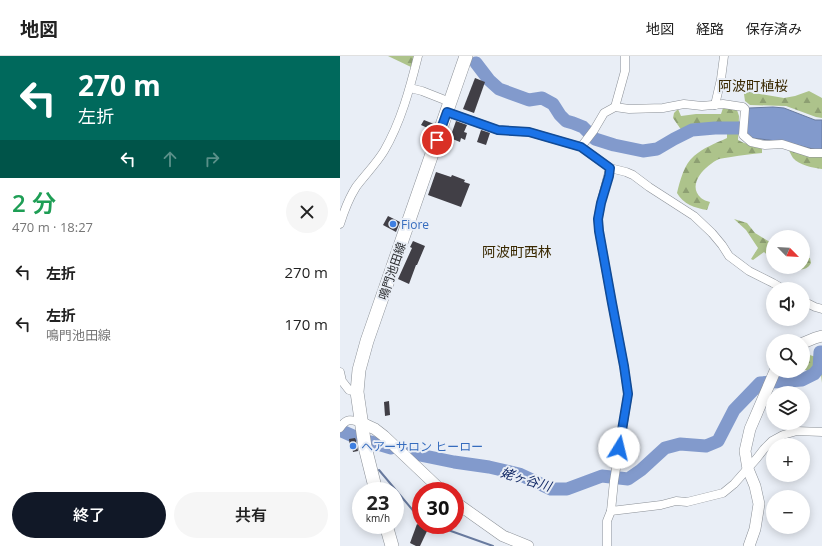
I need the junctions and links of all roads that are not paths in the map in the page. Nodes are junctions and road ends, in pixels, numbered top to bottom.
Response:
1 (418, 56) edge
2 (466, 56) edge
3 (624, 56) edge
4 (724, 56) edge
5 (410, 88) junction
6 (715, 105) junction
7 (448, 107) junction
8 (615, 107) junction
9 (581, 147) junction
10 (822, 153) edge
11 (610, 168) junction
12 (340, 224) edge
13 (773, 282) edge
14 (810, 304) edge
15 (822, 309) edge
16 (822, 336) edge
17 (810, 340) edge
18 (340, 372) edge
19 (772, 378) edge
20 (357, 392) junction
21 (362, 423) junction
22 (340, 428) edge
23 (821, 434) edge
24 (748, 469) junction
25 (374, 482) edge
26 (433, 482) edge
27 (464, 508) edge
28 (611, 510) junction
29 (389, 534) edge
30 (392, 546) edge
31 (528, 546) edge
32 (607, 546) edge
33 (749, 546) edge

1 - 5 street
2 - 7 main road, 鳴門池田線
3 - 8 street
4 - 6 street
5 - 7 street
5 - 12 street
6 - 8 street
6 - 10 street
7 - 9 street
7 - 20 main road, 鳴門池田線
8 - 9 street
9 - 11 street
11 - 13 street
11 - 28 street
14 - 15 street
16 - 17 street
18 - 20 street
19 - 24 street
20 - 21 main road, 鳴門池田線
21 - 22 street
21 - 25 main road, 鳴門池田線
21 - 26 street
23 - 24 street
24 - 28 street
24 - 33 street
27 - 31 street
28 - 32 street
29 - 30 main road

